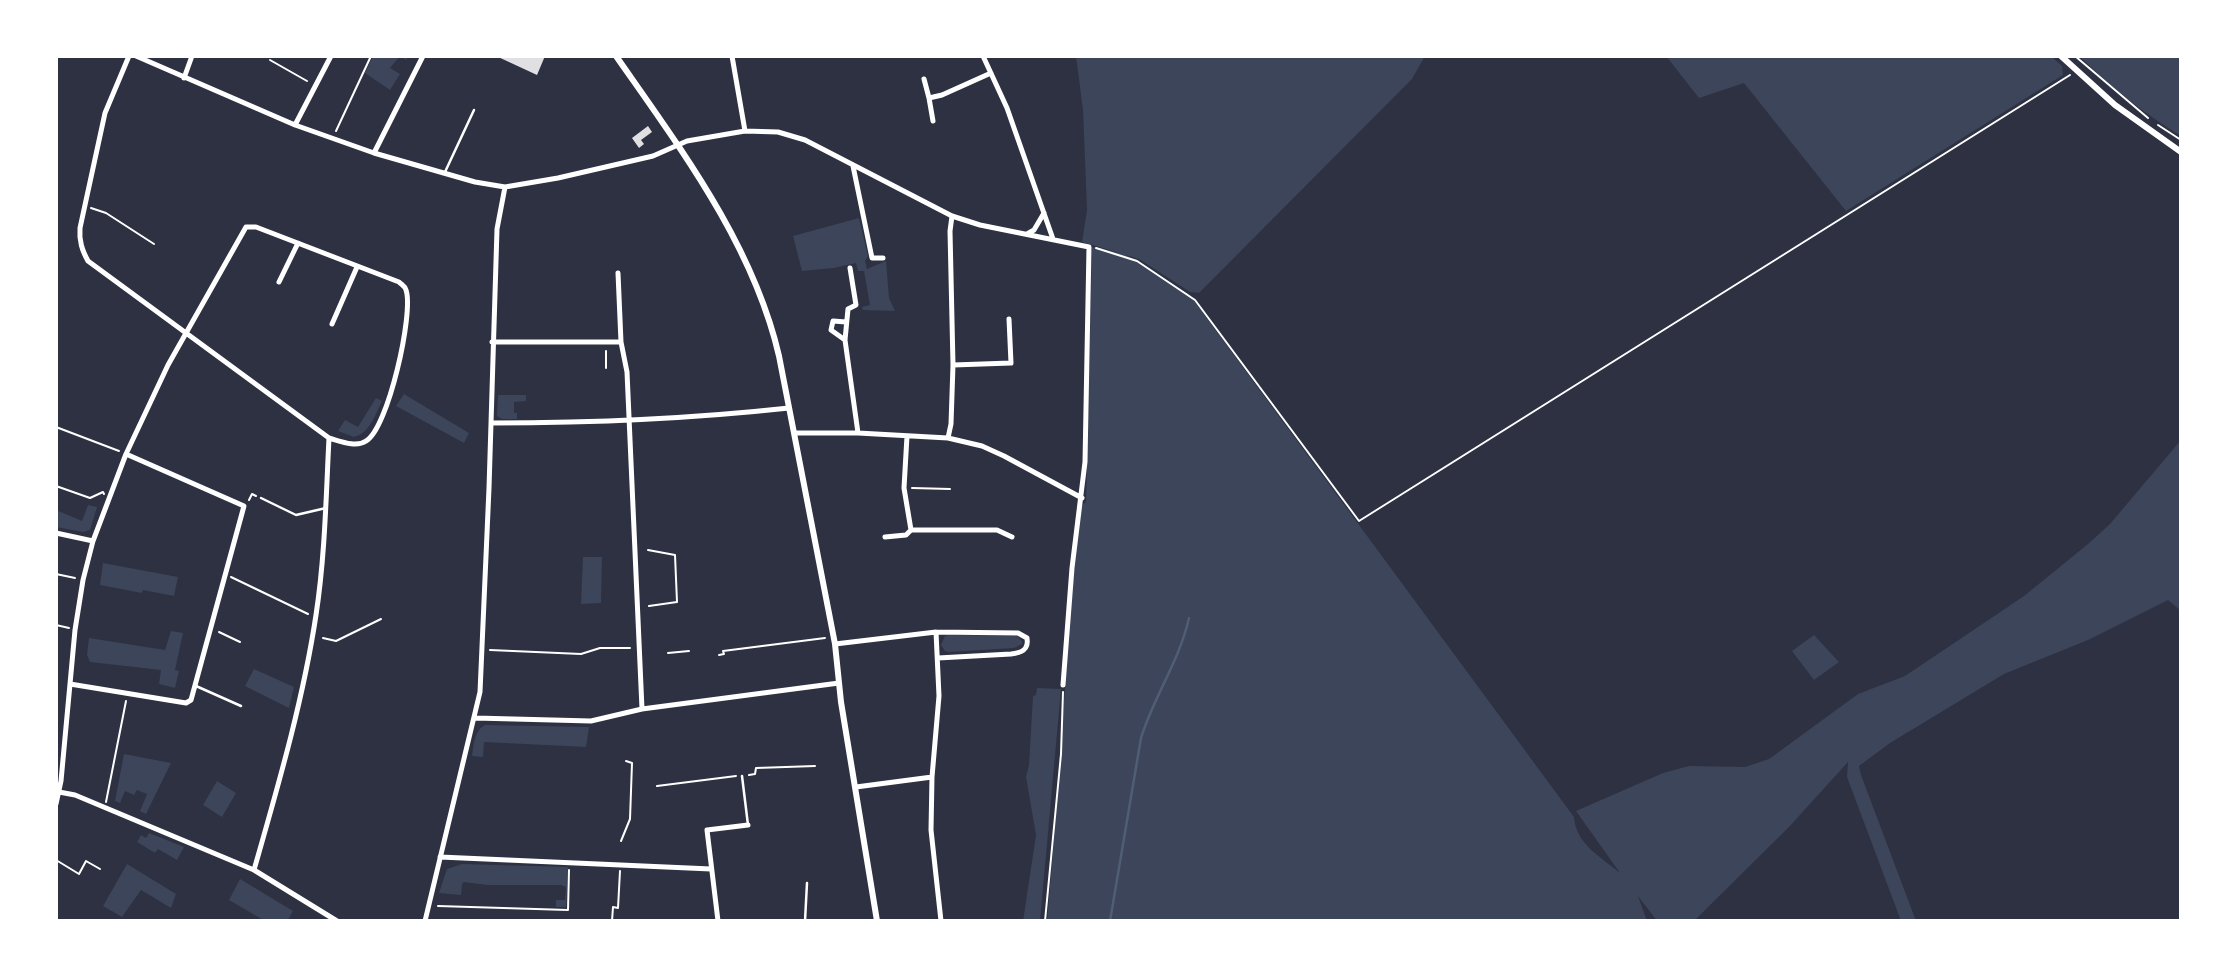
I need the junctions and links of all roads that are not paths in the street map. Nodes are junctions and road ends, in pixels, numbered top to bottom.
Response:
1 (129, 56) edge
2 (136, 56) edge
3 (192, 56) edge
4 (331, 56) edge
5 (423, 56) edge
6 (616, 56) edge
7 (732, 56) edge
8 (983, 56) edge
9 (2061, 56) edge
10 (992, 74) junction
11 (184, 78) junction
12 (924, 79) dead end
13 (929, 98) junction
14 (474, 110) dead end
15 (933, 121) dead end
16 (295, 125) junction
17 (745, 131) junction
18 (677, 145) junction
19 (2181, 152) edge
20 (374, 153) junction
21 (853, 166) junction
22 (444, 175) junction
23 (505, 187) junction
24 (1044, 213) junction
25 (952, 216) junction
26 (1027, 234) junction
27 (1053, 239) junction
28 (298, 243) junction
29 (883, 258) dead end
30 (357, 267) junction
31 (850, 268) dead end
32 (618, 273) dead end
33 (279, 282) dead end
34 (1009, 319) dead end
35 (846, 322) junction
36 (332, 324) dead end
37 (184, 333) junction
38 (845, 340) junction
39 (492, 342) junction
40 (621, 342) junction
41 (953, 365) junction
42 (789, 408) junction
43 (629, 422) junction
44 (491, 423) junction
45 (794, 433) junction
46 (858, 433) junction
47 (908, 436) junction
48 (329, 438) junction
49 (948, 438) junction
50 (126, 454) junction
51 (261, 498) road end
52 (1082, 498) junction
53 (326, 508) junction
54 (911, 530) junction
55 (56, 533) edge
56 (885, 537) dead end
57 (1012, 537) dead end
58 (93, 541) junction
59 (936, 632) junction
60 (834, 640) junction
61 (938, 658) junction
62 (839, 682) junction
63 (70, 684) junction
64 (1063, 685) road end
65 (196, 686) junction
66 (241, 706) dead end
67 (642, 709) junction
68 (475, 718) junction
69 (742, 776) dead end
70 (932, 777) junction
71 (58, 781) edge
72 (856, 787) junction
73 (59, 792) junction
74 (56, 804) edge
75 (748, 825) joint
76 (440, 857) junction
77 (711, 869) junction
78 (254, 870) junction
79 (807, 883) dead end
80 (337, 921) edge
81 (425, 921) edge
82 (718, 921) edge
83 (805, 921) edge
84 (877, 921) edge
85 (941, 921) edge

1 - 37 street
2 - 11 street
3 - 11 street
4 - 16 street
5 - 20 street
6 - 18 street
7 - 17 street
8 - 10 street
9 - 19 street
10 - 13 street
10 - 24 street
11 - 16 street
12 - 13 street
13 - 15 street
14 - 22 lane
16 - 20 street
17 - 18 street
17 - 21 street
18 - 23 street
18 - 42 street
20 - 22 street
21 - 25 street
21 - 29 street
22 - 23 street
23 - 39 street
24 - 26 street
24 - 27 street
25 - 26 street
25 - 41 street
26 - 27 street
27 - 52 street
28 - 30 street
28 - 33 street
28 - 37 street
30 - 36 street
30 - 48 street
31 - 35 street
32 - 40 street
34 - 41 street
35 - 38 street
35 - 38 street
37 - 48 street
37 - 50 street
38 - 46 street
39 - 40 street
39 - 44 street
40 - 43 street
41 - 49 street
42 - 43 street
42 - 45 street
43 - 44 street
43 - 67 street
44 - 68 street
45 - 46 street
45 - 60 street
46 - 47 street
47 - 49 street
47 - 54 street
48 - 53 street
49 - 52 street
50 - 58 street
50 - 65 street
51 - 53 lane
52 - 64 street
53 - 78 street
54 - 56 street
54 - 57 street
55 - 58 street
58 - 63 street
59 - 60 street
59 - 61 street
59 - 61 street
60 - 62 street
61 - 70 street
62 - 67 street
62 - 72 street
63 - 65 street
63 - 71 street
65 - 66 lane
67 - 68 street
68 - 76 street
69 - 75 lane
70 - 72 street
70 - 85 street
71 - 73 street
72 - 84 street
73 - 74 street
73 - 78 street
75 - 77 street
76 - 77 street
76 - 81 street
77 - 82 street
78 - 80 street
79 - 83 lane

